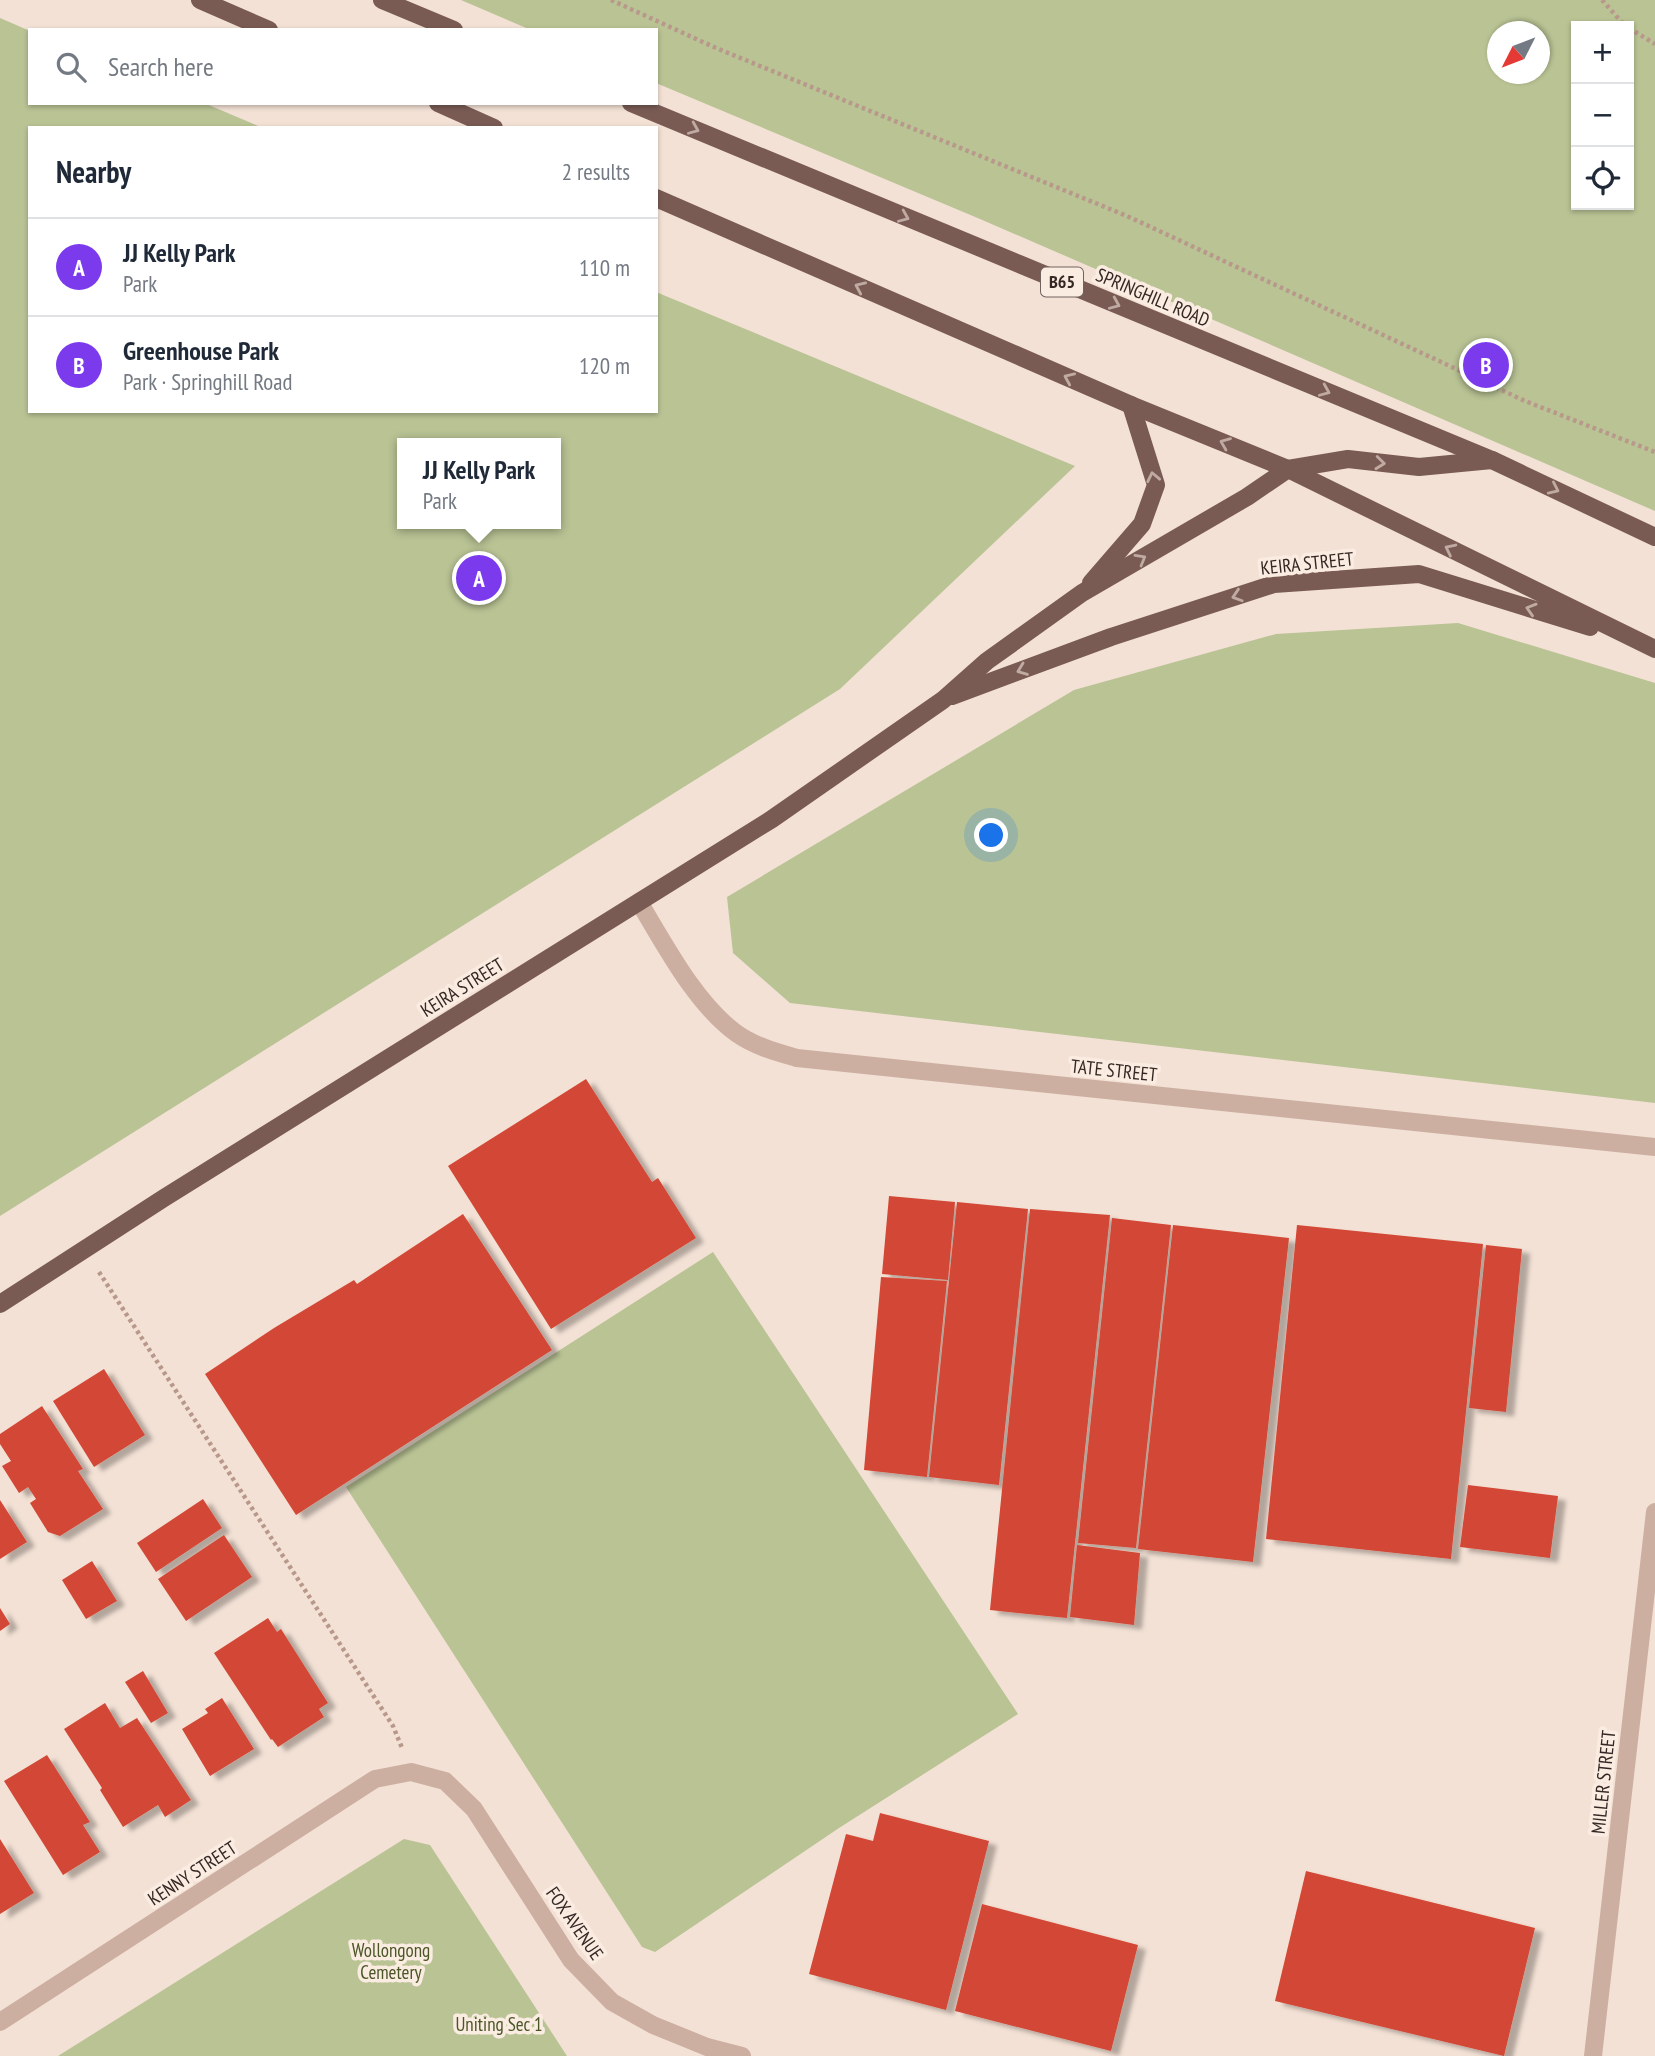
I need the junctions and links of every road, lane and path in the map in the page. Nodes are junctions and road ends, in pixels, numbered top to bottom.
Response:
1 (200, 0) edge
2 (382, 0) edge
3 (611, 0) edge
4 (1602, 0) edge
5 (1621, 21) edge
6 (264, 28) edge
7 (449, 28) edge
8 (1634, 31) edge
9 (1655, 44) edge
10 (442, 105) edge
11 (636, 105) edge
12 (490, 126) edge
13 (658, 199) edge
14 (1131, 405) junction
15 (1655, 452) edge
16 (1492, 460) junction
17 (1288, 469) junction
18 (1655, 537) edge
19 (1082, 593) junction
20 (1649, 646) edge
21 (943, 700) junction
22 (639, 902) junction
23 (1655, 1147) edge
24 (85, 1249) junction
25 (0, 1304) edge
26 (1655, 1512) edge
27 (411, 1772) junction
28 (0, 2022) edge
29 (706, 2051) edge
30 (742, 2056) edge
31 (1593, 2056) edge

1 - 6 main road
2 - 7 main road
3 - 15 path
4 - 5 path
8 - 9 path
10 - 12 main road
11 -> 16 main road, SPRINGHILL ROAD / B65
14 -> 13 main road
17 -> 14 main road
19 -> 14 main road, KEIRA STREET
17 -> 16 main road
16 -> 18 main road, SPRINGHILL ROAD / B65
19 -> 17 main road, KEIRA STREET
20 -> 17 main road
19 - 21 main road, KEIRA STREET
20 -> 21 main road, KEIRA STREET
21 - 22 main road, KEIRA STREET
22 - 23 street, TATE STREET
22 - 24 main road, KEIRA STREET
24 - 25 main road, KEIRA STREET
24 - 27 path
26 - 31 street, MILLER STREET
27 - 28 street, KENNY STREET
27 - 29 street, FOX AVENUE
29 - 30 street, FOX AVENUE

